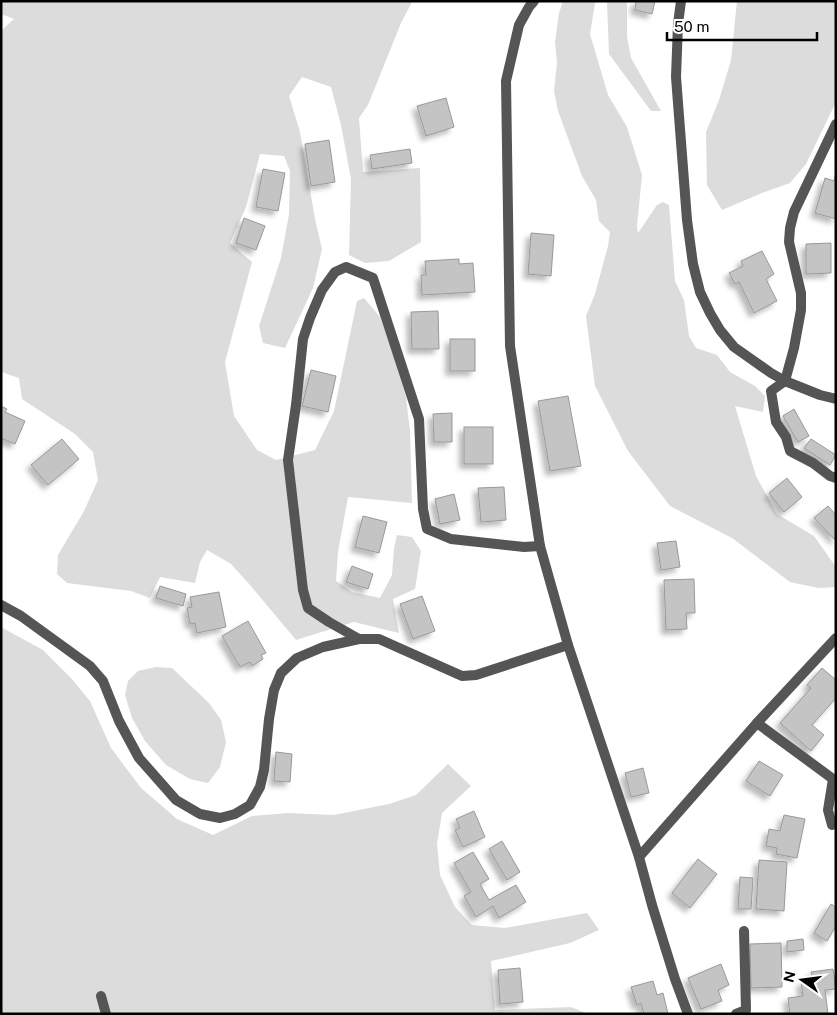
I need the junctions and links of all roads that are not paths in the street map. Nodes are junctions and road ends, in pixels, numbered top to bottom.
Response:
1 (534, 1) edge
2 (681, 1) edge
3 (836, 124) edge
4 (786, 381) junction
5 (836, 399) edge
6 (836, 478) edge
7 (540, 546) junction
8 (1, 605) edge
9 (359, 638) junction
10 (836, 638) edge
11 (568, 645) junction
12 (757, 724) junction
13 (832, 825) dead end
14 (639, 857) junction
15 (744, 931) dead end
16 (101, 996) dead end
17 (106, 1014) edge
18 (688, 1014) edge
19 (736, 1014) edge

1 - 7 street
2 - 4 street
3 - 4 street
4 - 5 street
4 - 6 street
7 - 9 street
7 - 11 street
8 - 9 street
9 - 11 street
10 - 12 street
11 - 14 street
12 - 13 street
12 - 14 street
14 - 18 street
15 - 19 street
16 - 17 street

